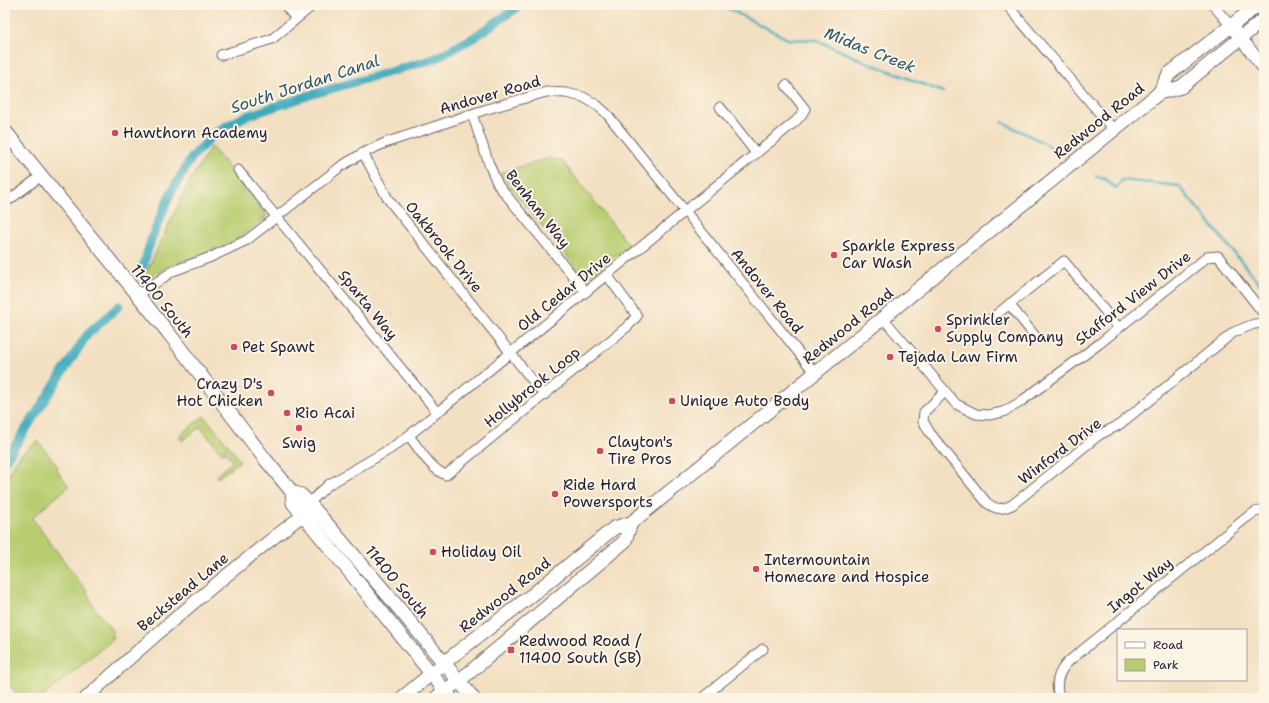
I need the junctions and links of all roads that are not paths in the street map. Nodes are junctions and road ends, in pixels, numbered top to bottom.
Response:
1 (285, 5) edge
2 (313, 5) edge
3 (1213, 5) edge
4 (1258, 5) edge
5 (1012, 7) edge
6 (296, 19) junction
7 (1264, 19) edge
8 (1231, 26) junction
9 (1240, 38) junction
10 (222, 55) dead end
11 (1264, 68) edge
12 (786, 85) dead end
13 (1160, 93) junction
14 (720, 107) dead end
15 (472, 114) junction
16 (1114, 130) junction
17 (5, 131) edge
18 (363, 153) junction
19 (756, 153) junction
20 (238, 170) dead end
21 (41, 176) junction
22 (5, 203) edge
23 (685, 212) junction
24 (276, 216) junction
25 (607, 275) junction
26 (586, 292) junction
27 (138, 295) junction
28 (1010, 304) junction
29 (1264, 314) edge
30 (883, 318) junction
31 (992, 318) dead end
32 (1264, 323) edge
33 (1118, 327) junction
34 (1035, 336) dead end
35 (511, 353) junction
36 (814, 373) junction
37 (945, 392) junction
38 (544, 395) junction
39 (437, 412) junction
40 (409, 436) junction
41 (292, 492) junction
42 (308, 503) junction
43 (1264, 510) edge
44 (303, 515) junction
45 (631, 523) junction
46 (763, 649) dead end
47 (444, 663) junction
48 (431, 674) junction
49 (459, 680) junction
50 (444, 696) edge
51 (86, 698) edge
52 (402, 698) edge
53 (473, 698) edge
54 (702, 698) edge
55 (1060, 698) edge

1 - 6 street
2 - 6 street
3 - 8 street
4 - 8 main road, Redwood Road
5 - 16 street
6 - 10 street
7 - 9 main road, Redwood Road
8 - 9 street
8 - 13 main road, Redwood Road
9 - 11 street
9 - 13 main road, Redwood Road
12 - 19 street, Old Cedar Drive
13 - 16 main road, Redwood Road
14 - 19 street
15 - 18 street, Andover Road
15 - 23 street, Andover Road
15 - 26 street, Benham Way
16 - 30 main road, Redwood Road
17 - 21 main road, 11400 South
18 - 24 street, Andover Road
18 - 35 street, Oakbrook Drive
19 - 23 street, Old Cedar Drive
20 - 24 street, Sparta Way
21 - 22 street
21 - 27 main road, 11400 South
23 - 25 street, Old Cedar Drive
23 - 36 street, Andover Road
24 - 27 street, Andover Road
24 - 39 street, Sparta Way
25 - 26 street, Old Cedar Drive
25 - 38 street, Hollybrook Loop
26 - 35 street, Old Cedar Drive
27 - 41 main road, 11400 South
28 - 31 street
28 - 33 street
28 - 34 street
29 - 33 street, Stafford View Drive
30 - 36 main road, Redwood Road
30 - 37 street, Stafford View Drive
32 - 37 street, Winford Drive
33 - 37 street, Stafford View Drive
35 - 38 street, Oakbrook Drive
35 - 39 street, Old Cedar Drive
36 - 45 main road, Redwood Road
38 - 40 street, Hollybrook Loop
39 - 40 street, Old Cedar Drive
40 - 42 street, Old Cedar Drive
41 - 42 main road, 11400 South
41 - 44 main road, 11400 South
42 - 47 main road, 11400 South
43 - 55 street, Ingot Way
44 - 48 main road, 11400 South
44 - 51 street, Beckstead Lane
45 - 47 main road, Redwood Road
45 - 49 main road
46 - 54 street
47 - 48 main road, Redwood Road
47 - 49 main road, 11400 South
48 - 50 main road, 11400 South
48 - 52 main road, Redwood Road
49 - 50 main road
49 - 53 main road, 11400 South

